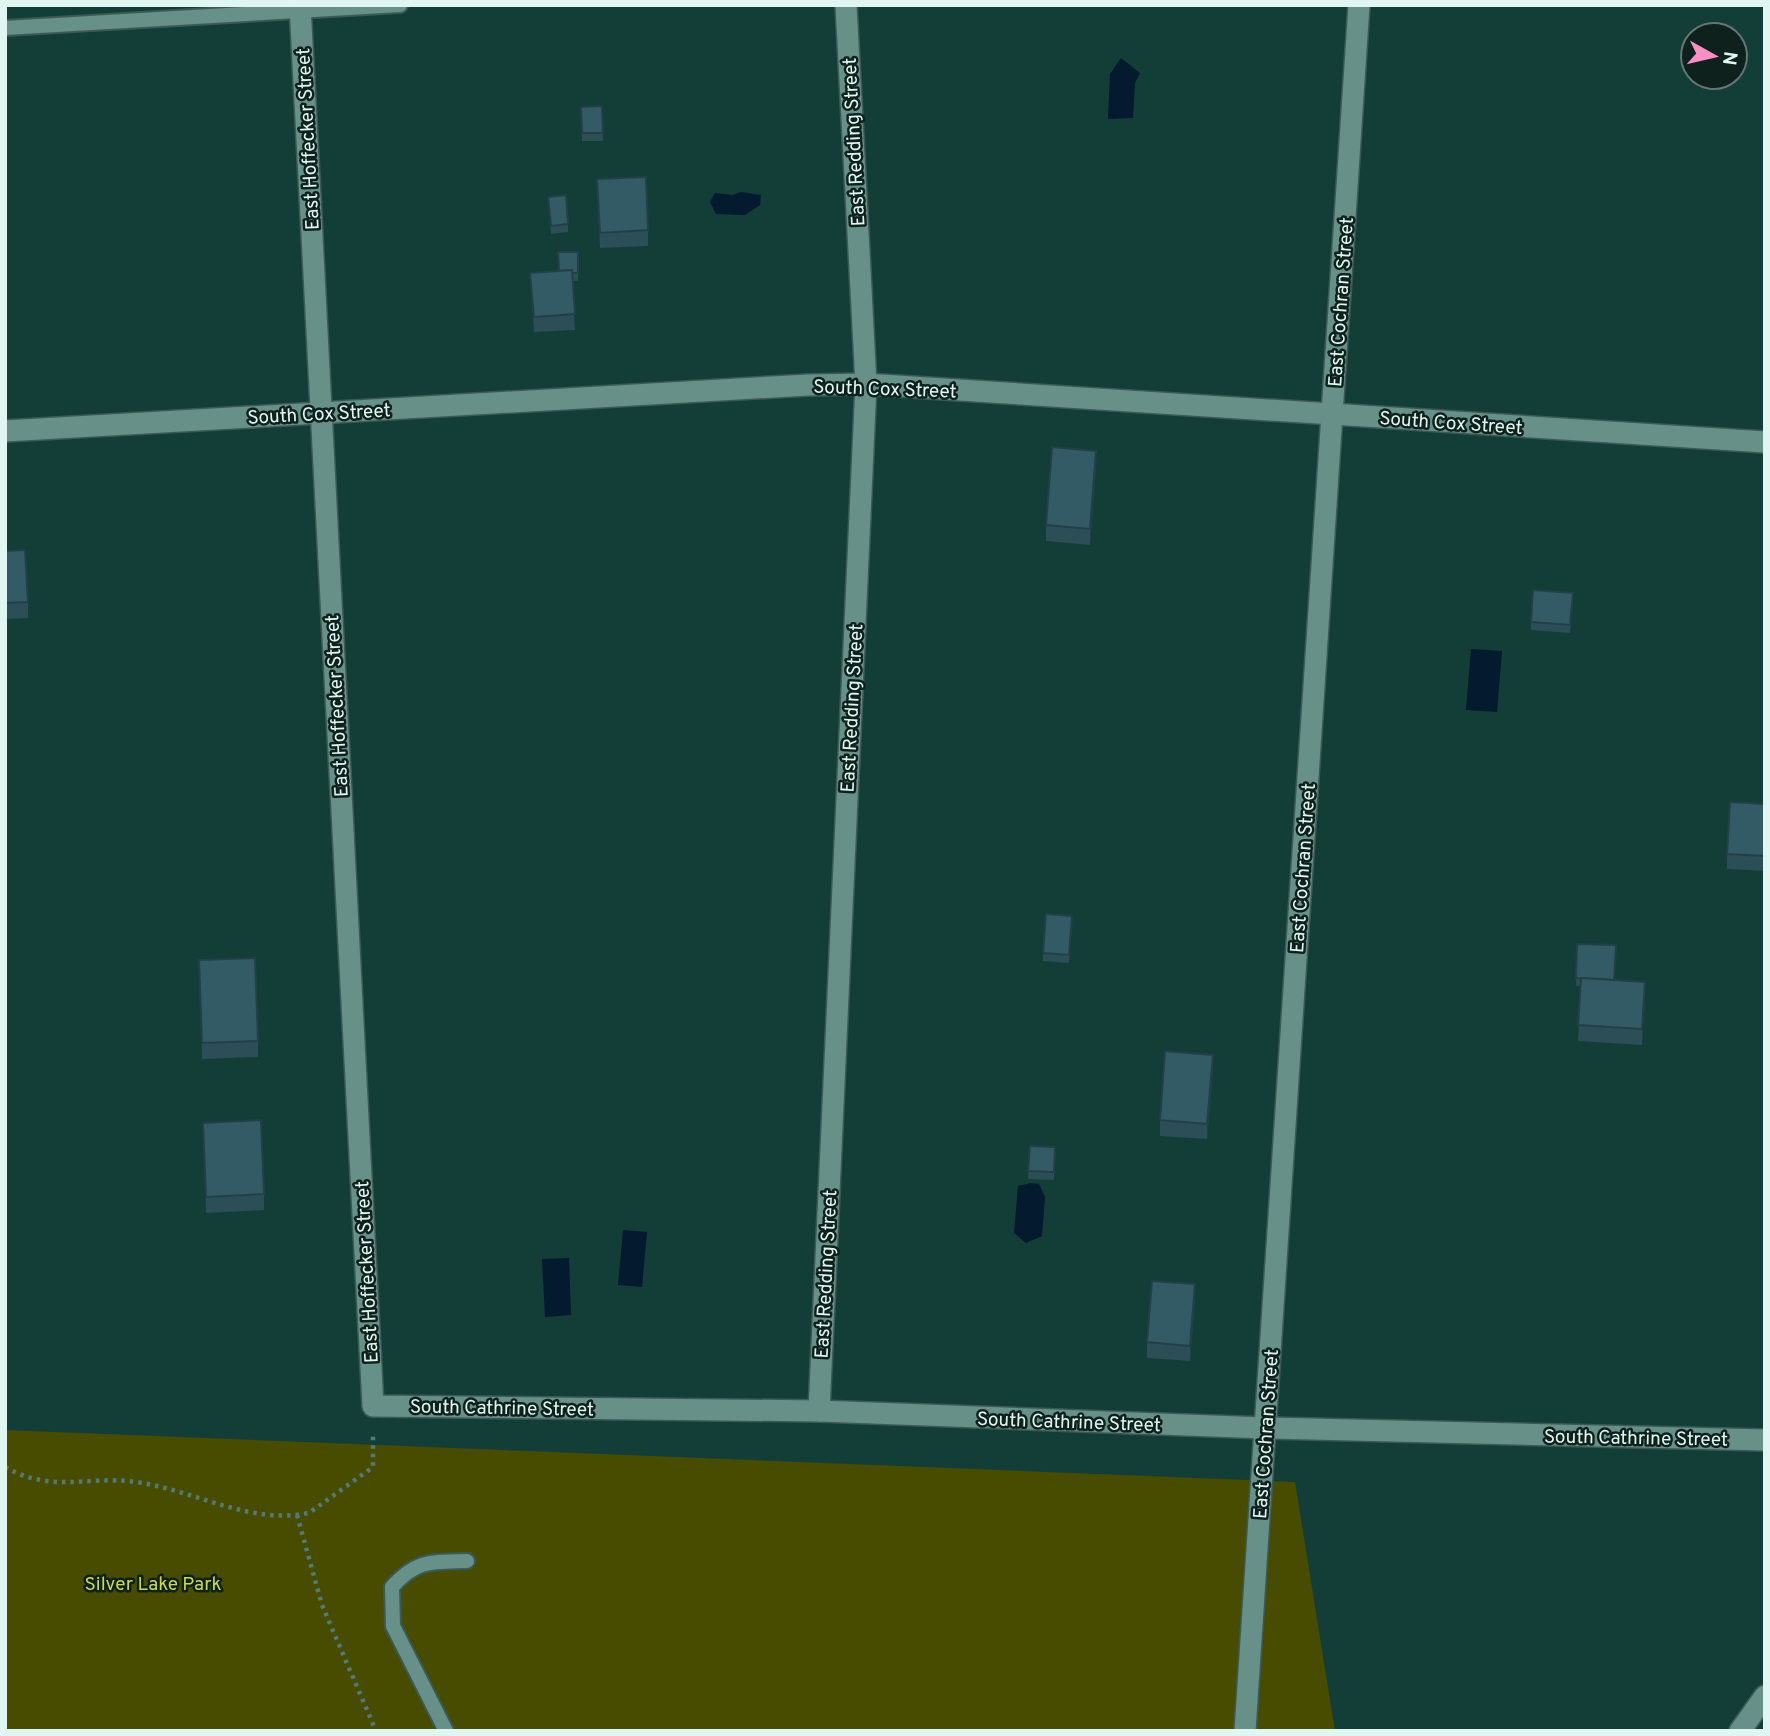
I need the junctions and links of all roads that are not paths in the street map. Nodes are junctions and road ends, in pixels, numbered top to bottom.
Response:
1 (400, 5) edge
2 (846, 5) edge
3 (1359, 5) edge
4 (300, 8) edge
5 (5, 28) edge
6 (866, 384) junction
7 (321, 413) junction
8 (1332, 414) junction
9 (5, 431) edge
10 (1765, 442) edge
11 (373, 1406) joint
12 (819, 1411) junction
13 (1265, 1428) junction
14 (1765, 1440) edge
15 (467, 1561) dead end
16 (1765, 1696) edge
17 (446, 1731) edge
18 (1245, 1731) edge
19 (1740, 1731) edge

1 - 4 lane
2 - 6 street, East Redding Street
3 - 8 street, East Cochran Street
4 - 5 lane
4 - 7 street, East Hoffecker Street
6 - 7 street, South Cox Street
6 - 8 street, South Cox Street
6 - 12 street, East Redding Street
7 - 9 street, South Cox Street
7 - 11 street, East Hoffecker Street
8 - 10 street, South Cox Street
8 - 13 street, East Cochran Street
11 - 12 street, South Cathrine Street
12 - 13 street, South Cathrine Street
13 - 14 street, South Cathrine Street
13 - 18 street, East Cochran Street
15 - 17 lane
16 - 19 street

